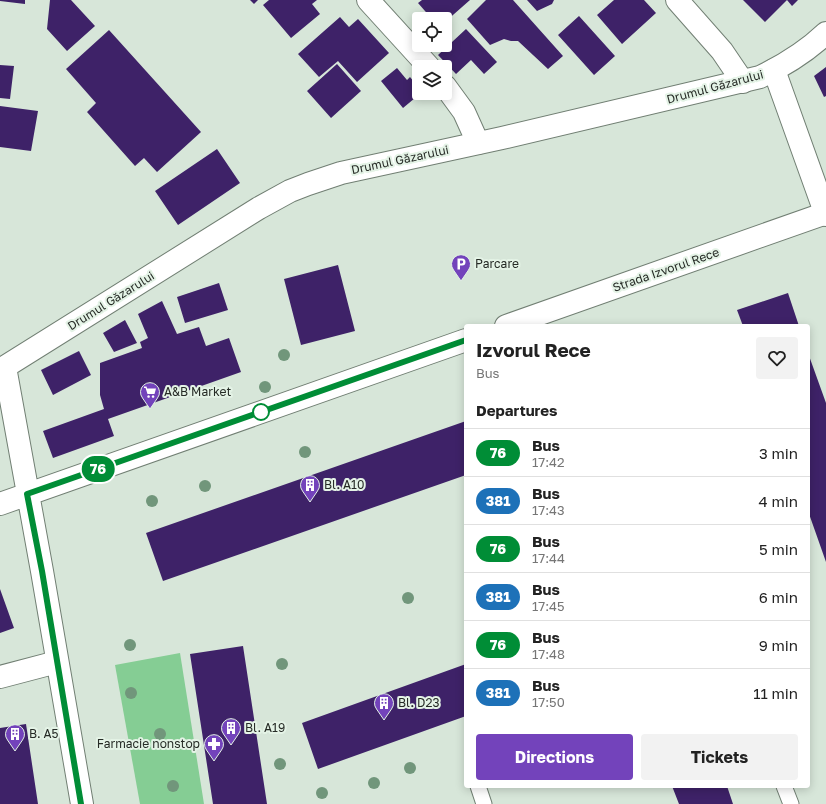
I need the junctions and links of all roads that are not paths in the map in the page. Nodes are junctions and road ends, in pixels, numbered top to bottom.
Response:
1 (368, 0) edge
2 (677, 0) edge
3 (826, 33) edge
4 (422, 60) edge
5 (774, 70) junction
6 (743, 82) junction
7 (452, 96) edge
8 (478, 143) junction
9 (826, 214) edge
10 (512, 324) edge
11 (464, 341) edge
12 (2, 369) edge
13 (27, 494) junction
14 (0, 504) edge
15 (57, 662) junction
16 (0, 677) edge
17 (479, 788) edge
18 (785, 788) edge
19 (82, 804) edge
20 (484, 804) edge
21 (791, 804) edge

1 - 4 street
2 - 6 street
3 - 5 street, Drumul Găzarului
5 - 6 street, Drumul Găzarului
5 - 9 street
6 - 8 street, Drumul Găzarului
7 - 8 street
8 - 12 street, Drumul Găzarului
9 - 10 street, Strada Izvorul Rece
11 - 13 street
12 - 13 street, Drumul Găzarului
13 - 14 street
13 - 15 street, Drumul Găzarului
15 - 16 street
15 - 19 street, Drumul Găzarului
17 - 20 lane
18 - 21 lane

